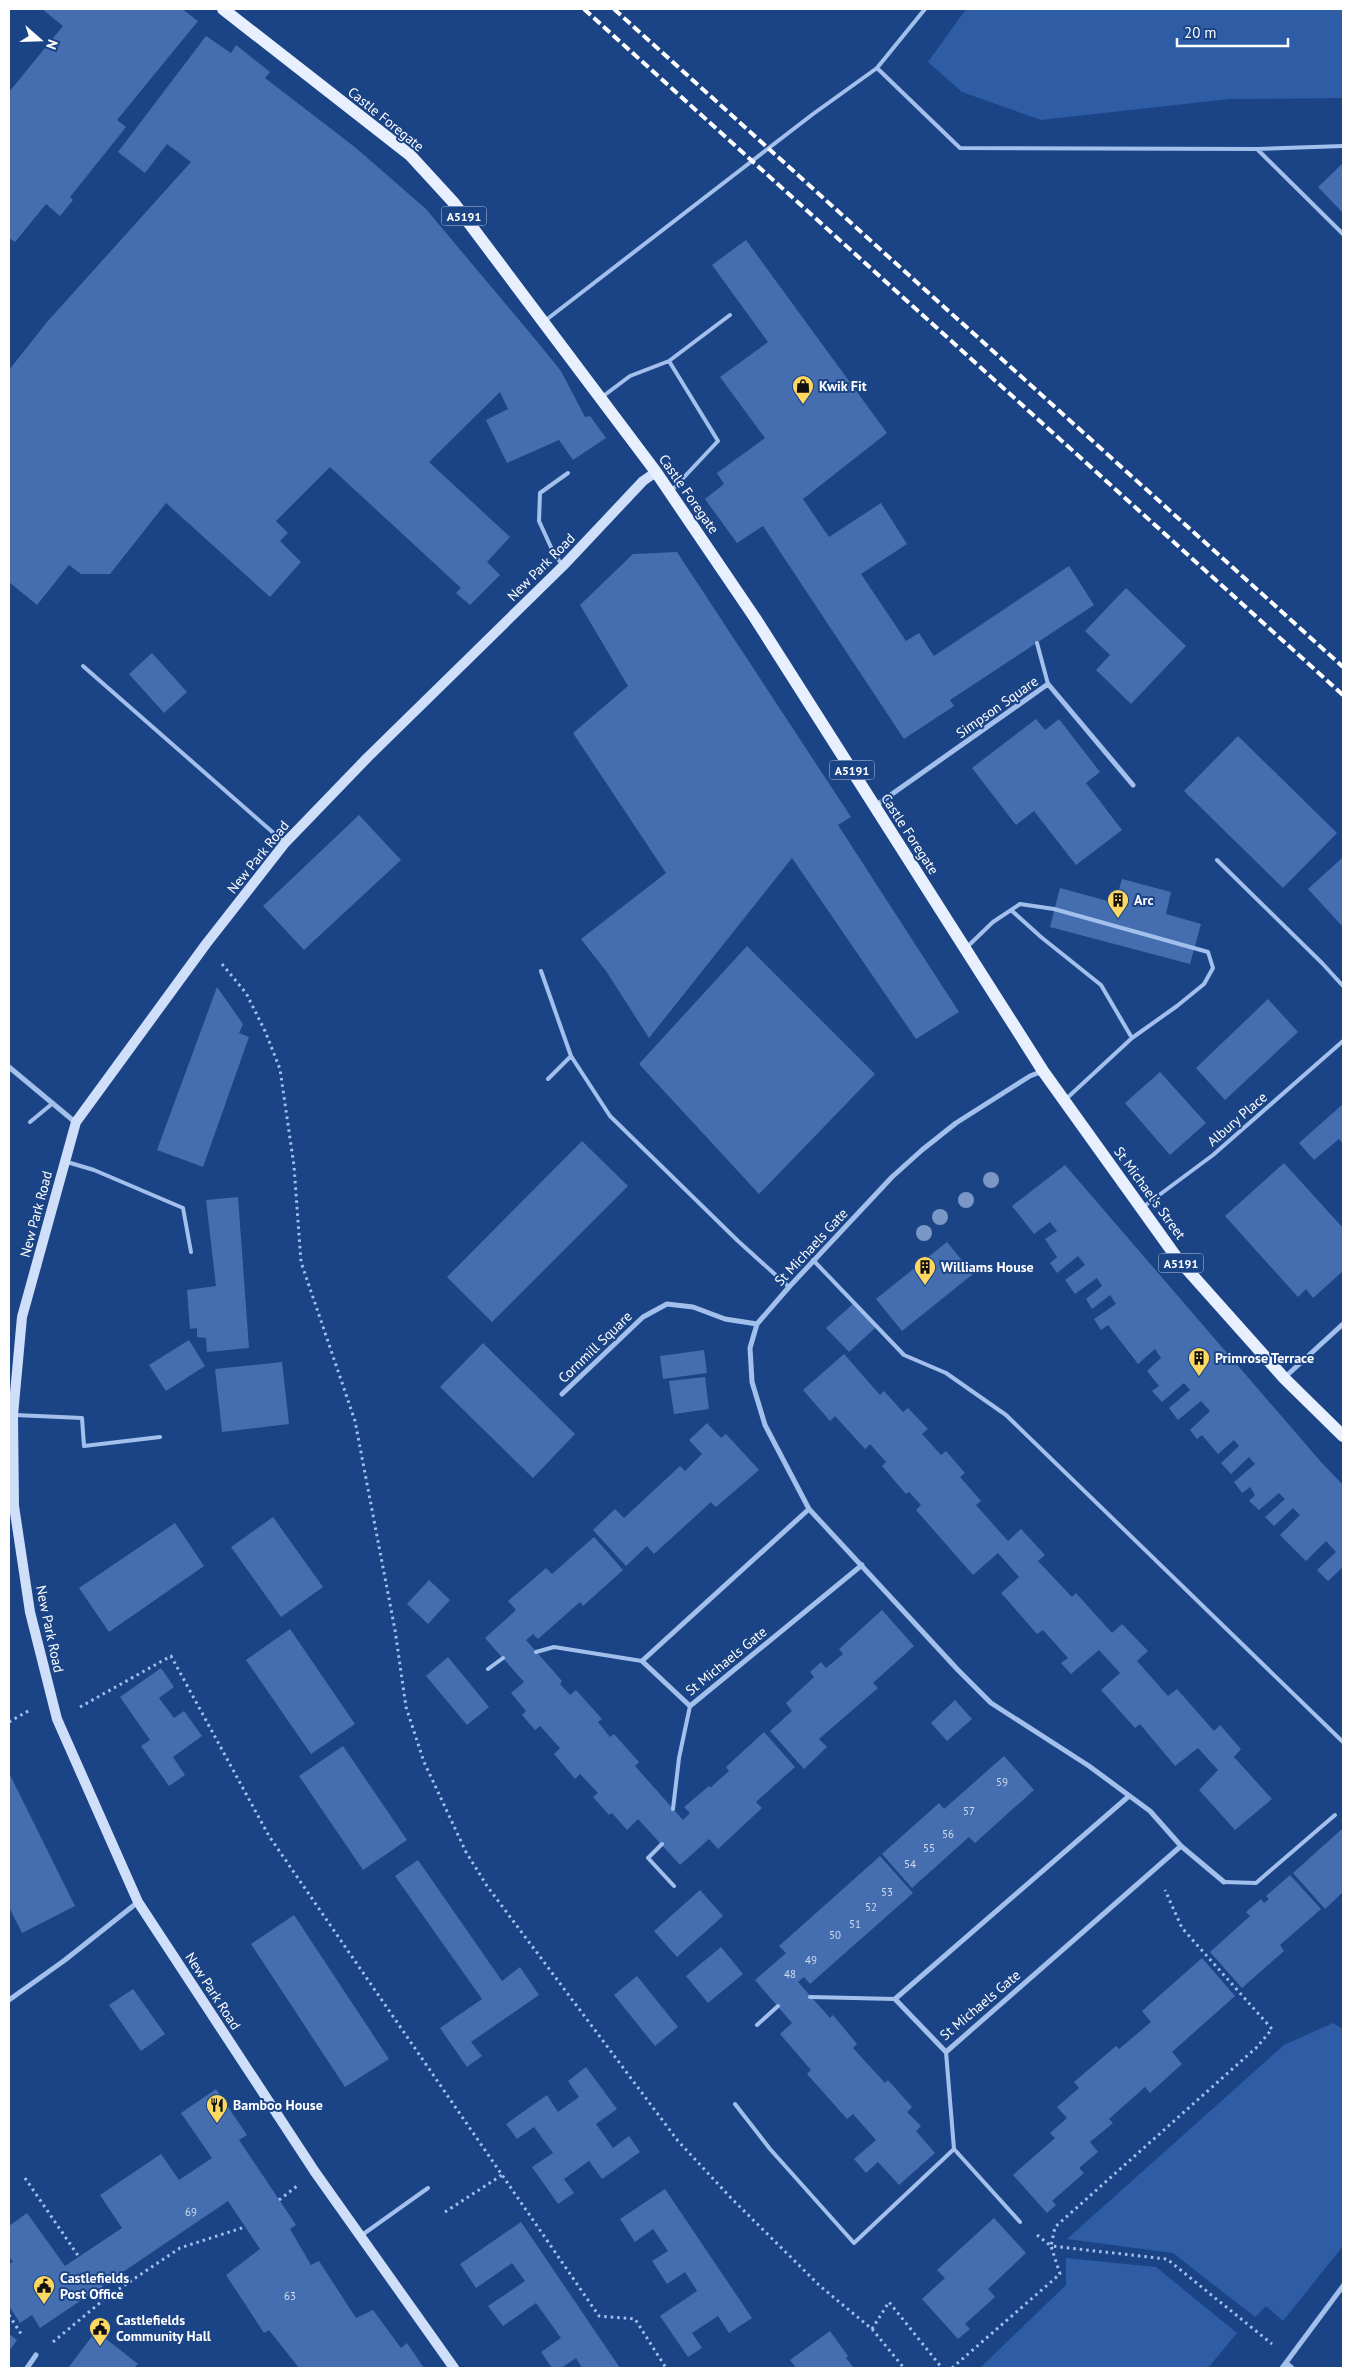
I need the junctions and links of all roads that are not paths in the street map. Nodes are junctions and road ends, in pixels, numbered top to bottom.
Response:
1 (223, 9) edge
2 (925, 9) edge
3 (877, 68) junction
4 (1343, 146) edge
5 (1257, 149) junction
6 (1343, 234) edge
7 (730, 315) dead end
8 (544, 321) junction
9 (669, 361) junction
10 (600, 398) junction
11 (656, 472) junction
12 (568, 473) dead end
13 (669, 492) junction
14 (563, 566) junction
15 (1037, 643) dead end
16 (84, 666) dead end
17 (1048, 684) junction
18 (1133, 785) dead end
19 (875, 806) junction
20 (285, 843) junction
21 (1217, 860) dead end
22 (1011, 910) junction
23 (965, 948) junction
24 (541, 972) dead end
25 (1343, 986) edge
26 (1132, 1038) junction
27 (1343, 1041) edge
28 (571, 1056) junction
29 (9, 1067) edge
30 (1043, 1071) junction
31 (548, 1079) dead end
32 (1064, 1100) junction
33 (53, 1103) junction
34 (30, 1122) dead end
35 (76, 1122) junction
36 (65, 1162) junction
37 (1142, 1208) junction
38 (191, 1252) dead end
39 (813, 1260) junction
40 (789, 1287) junction
41 (757, 1324) junction
42 (1343, 1324) edge
43 (1284, 1378) junction
44 (562, 1394) dead end
45 (13, 1415) junction
46 (1343, 1436) edge
47 (160, 1437) dead end
48 (11, 1507) edge
49 (810, 1509) junction
50 (862, 1565) junction
51 (536, 1652) dead end
52 (503, 1658) dead end
53 (642, 1661) junction
54 (488, 1669) dead end
55 (690, 1706) junction
56 (1343, 1742) edge
57 (1130, 1796) junction
58 (673, 1809) dead end
59 (1335, 1814) dead end
60 (662, 1844) dead end
61 (1181, 1846) junction
62 (1224, 1882) joint
63 (674, 1886) dead end
64 (138, 1902) junction
65 (810, 1997) dead end
66 (895, 1999) junction
67 (9, 2000) edge
68 (778, 2006) dead end
69 (757, 2025) dead end
70 (946, 2052) junction
71 (735, 2104) dead end
72 (954, 2149) junction
73 (428, 2188) dead end
74 (1020, 2222) dead end
75 (360, 2236) junction
76 (1343, 2286) edge
77 (36, 2355) road end
78 (1284, 2366) edge
79 (27, 2368) edge
80 (454, 2368) edge
81 (1292, 2368) edge

1 - 8 main road, Castle Foregate / A5191
2 - 3 lane
3 - 5 lane
3 - 8 lane
4 - 5 lane
5 - 6 lane
7 - 9 lane
8 - 10 main road, Castle Foregate / A5191
9 - 10 lane
9 - 13 lane
10 - 11 main road, Castle Foregate / A5191
11 - 13 main road, Castle Foregate / A5191
11 - 14 street, New Park Road
12 - 14 lane
13 - 19 main road, Castle Foregate / A5191
14 - 20 street, New Park Road
15 - 17 lane
16 - 20 lane
17 - 18 street, Simpson Square
17 - 19 street, Simpson Square
19 - 23 main road, Castle Foregate / A5191
20 - 35 street, New Park Road
21 - 25 lane
22 - 23 lane
22 - 26 lane
22 - 26 lane
23 - 30 main road, Castle Foregate / A5191
24 - 28 lane
26 - 32 lane
27 - 37 lane, Albury Place
28 - 31 lane
28 - 40 lane
29 - 33 street
30 - 32 main road, St Michael's Street / A5191
30 - 39 street, St Michaels Gate
32 - 37 main road, St Michael's Street / A5191
33 - 34 lane
33 - 35 street
35 - 36 street, New Park Road
36 - 38 lane
36 - 45 street, New Park Road
37 - 43 main road, St Michael's Street / A5191
39 - 40 street, St Michaels Gate
39 - 56 lane
40 - 41 street, St Michaels Gate
41 - 44 street, Cornmill Square
41 - 49 street, St Michaels Gate
42 - 43 street
43 - 46 main road, St Michael's Street / A5191
45 - 47 lane
45 - 48 street, New Park Road
48 - 64 street, New Park Road
49 - 50 street, St Michaels Gate
49 - 53 street
50 - 55 street, St Michaels Gate
50 - 57 street, St Michaels Gate
51 - 53 lane
52 - 54 lane
53 - 55 street, St Michaels Gate
55 - 58 lane
57 - 61 street, St Michaels Gate
57 - 66 street
59 - 62 lane
60 - 63 lane
61 - 62 street, St Michaels Gate
61 - 70 street, St Michaels Gate
64 - 67 street
64 - 75 street, New Park Road
65 - 66 lane
66 - 70 street, St Michaels Gate
68 - 69 lane
70 - 72 lane
71 - 72 lane
72 - 74 lane
73 - 75 lane
75 - 80 street, New Park Road
76 - 78 street
77 - 79 street
78 - 81 street

